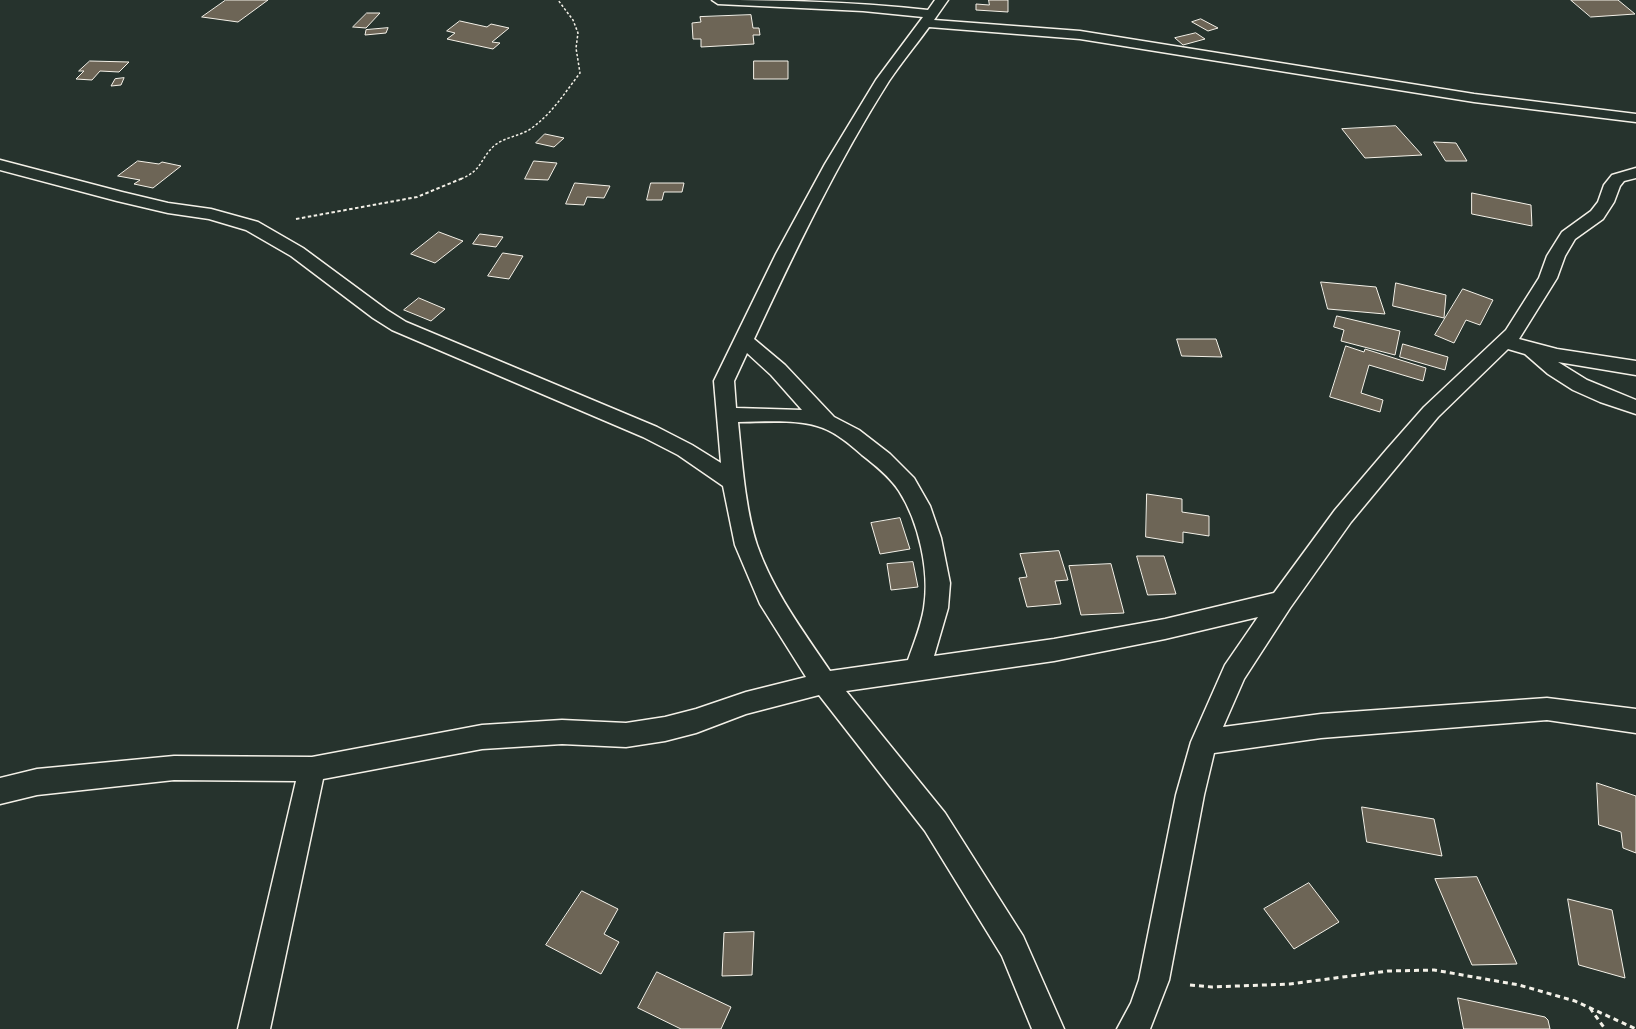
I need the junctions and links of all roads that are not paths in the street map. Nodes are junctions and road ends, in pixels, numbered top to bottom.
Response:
1 (718, 0) edge
2 (933, 12) edge
3 (1636, 118) edge
4 (0, 165) edge
5 (1636, 173) edge
6 (744, 341) junction
7 (1504, 342) junction
8 (1532, 349) junction
9 (1636, 368) edge
10 (1636, 407) edge
11 (727, 415) junction
12 (823, 419) junction
13 (733, 482) junction
14 (1282, 601) junction
15 (917, 670) junction
16 (824, 683) junction
17 (1636, 721) edge
18 (1204, 742) junction
19 (312, 769) junction
20 (0, 791) edge
21 (254, 1029) edge
22 (1048, 1029) edge
23 (1134, 1029) edge

1 - 2 street
2 - 3 street
2 - 6 street
4 - 13 street
5 - 7 street
6 - 11 street
6 - 12 street
7 - 8 street
7 - 14 street
8 - 9 street
8 - 10 street
11 - 12 street
11 - 13 street
12 - 15 street
13 - 16 street
14 - 15 street
14 - 18 street
15 - 16 street
16 - 19 street
16 - 22 street
17 - 18 street
18 - 23 street
19 - 20 street
19 - 21 street

